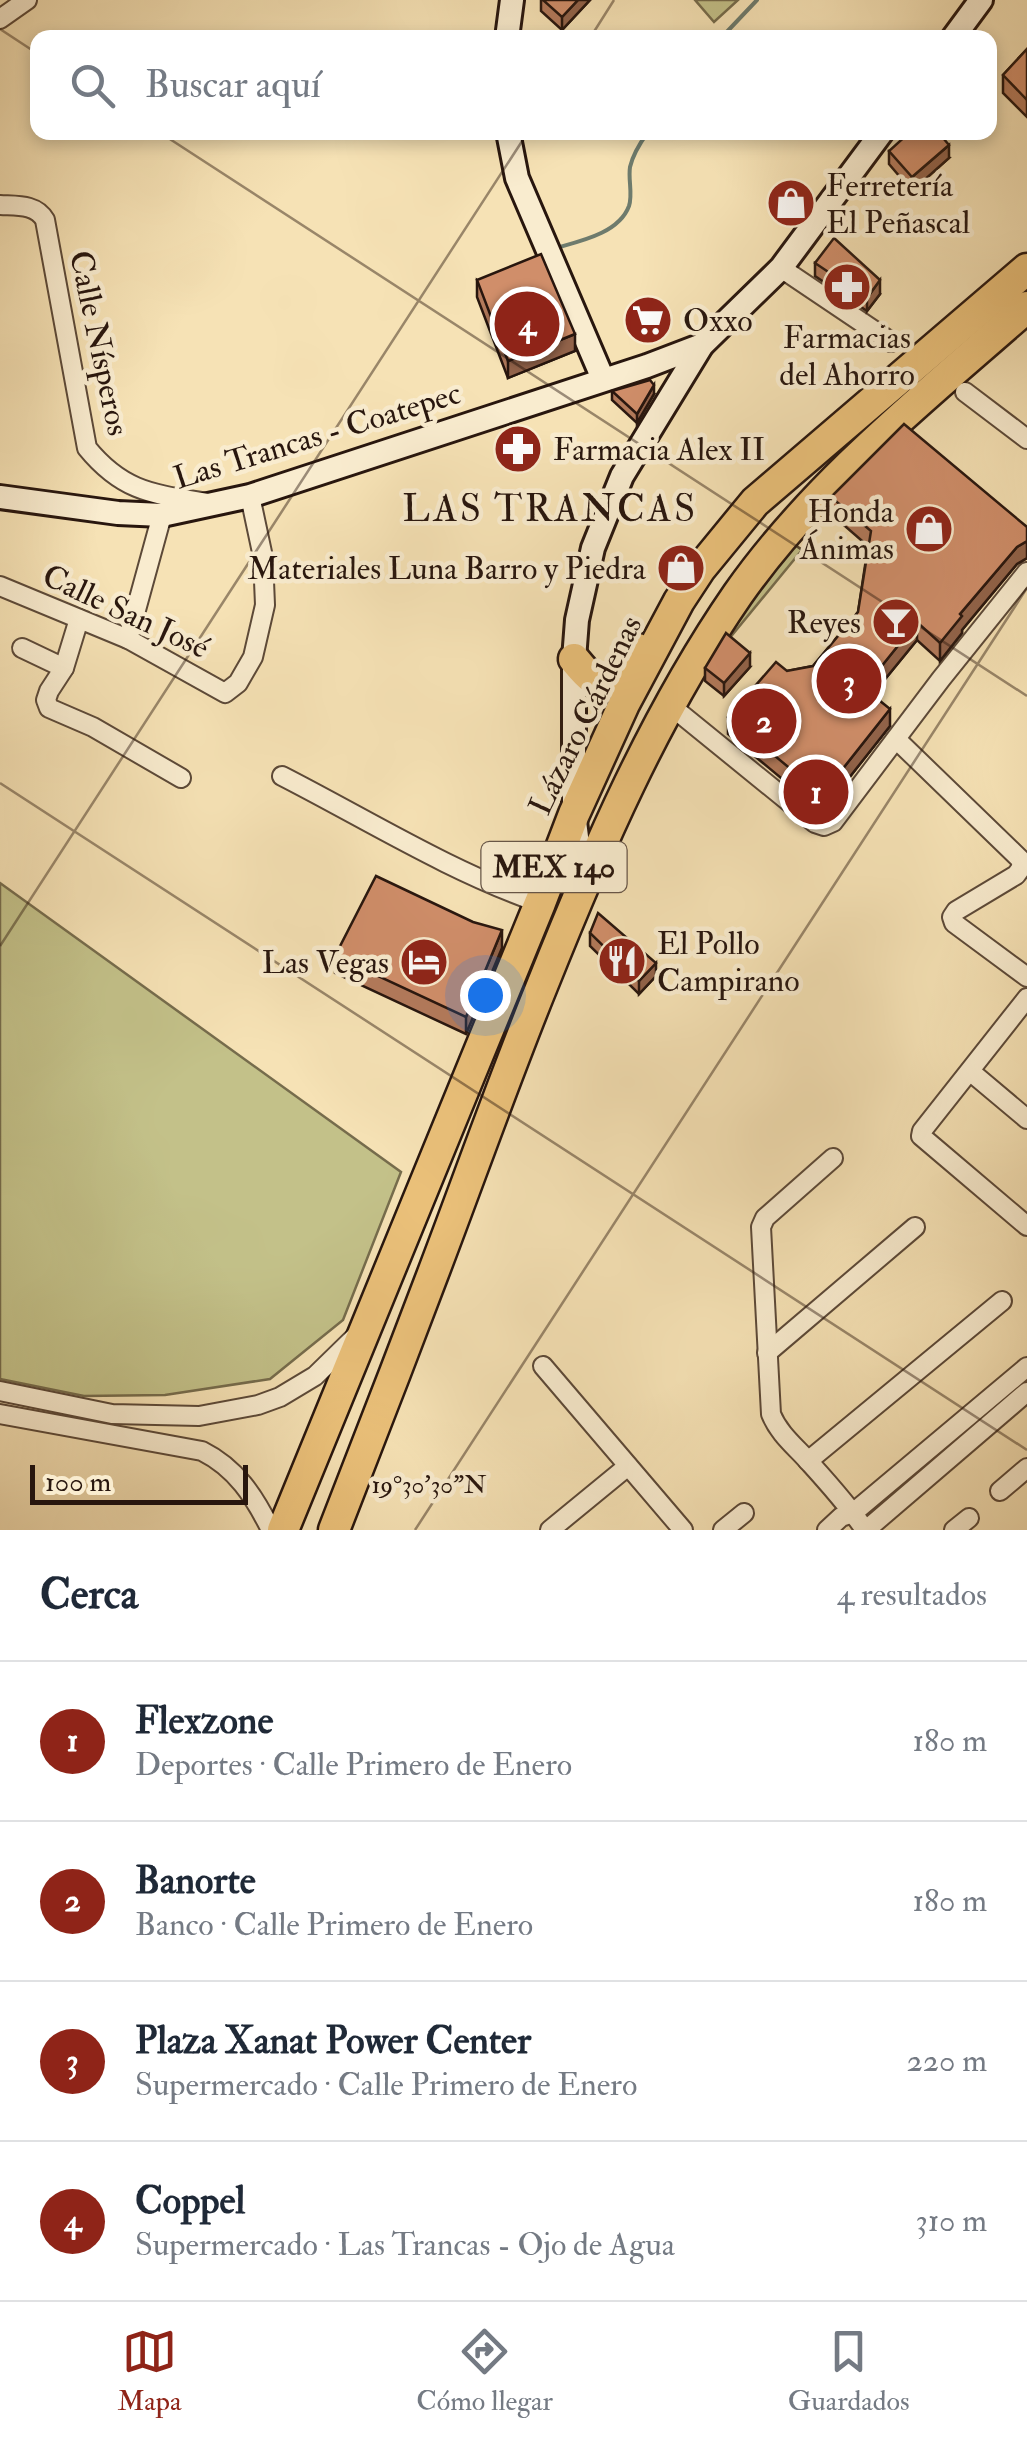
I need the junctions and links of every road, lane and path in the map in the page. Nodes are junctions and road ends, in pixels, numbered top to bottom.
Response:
1 (27, 0) edge
2 (512, 0) edge
3 (980, 0) edge
4 (0, 20) edge
5 (508, 30) edge
6 (959, 30) edge
7 (510, 140) edge
8 (876, 140) edge
9 (0, 205) edge
10 (1027, 258) edge
11 (780, 268) junction
12 (1027, 270) edge
13 (1027, 307) edge
14 (1003, 319) edge
15 (891, 342) dead end
16 (702, 344) junction
17 (927, 355) junction
18 (603, 379) junction
19 (965, 392) dead end
20 (1027, 440) edge
21 (250, 496) junction
22 (0, 497) edge
23 (213, 504) junction
24 (162, 515) junction
25 (1027, 572) edge
26 (0, 586) edge
27 (679, 601) junction
28 (79, 619) junction
29 (128, 639) junction
30 (22, 648) dead end
31 (574, 659) junction
32 (64, 668) junction
33 (671, 706) junction
34 (896, 739) junction
35 (282, 776) dead end
36 (181, 778) dead end
37 (574, 814) junction
38 (583, 883) junction
39 (540, 903) junction
40 (1027, 977) edge
41 (1026, 1000) edge
42 (971, 1072) junction
43 (1027, 1119) edge
44 (833, 1158) dead end
45 (1027, 1226) edge
46 (915, 1227) dead end
47 (1002, 1301) dead end
48 (365, 1326) junction
49 (767, 1352) junction
50 (542, 1366) dead end
51 (1027, 1367) edge
52 (0, 1391) edge
53 (1027, 1392) edge
54 (0, 1414) edge
55 (808, 1461) junction
56 (628, 1466) junction
57 (1027, 1468) edge
58 (1000, 1491) dead end
59 (744, 1513) dead end
60 (854, 1513) junction
61 (336, 1529) edge
62 (270, 1530) edge
63 (284, 1530) edge
64 (550, 1530) edge
65 (683, 1530) edge
66 (723, 1530) edge
67 (828, 1530) edge
68 (866, 1530) edge

1 - 4 street
2 - 5 main road
3 - 6 main road
7 - 18 main road
8 - 11 main road
9 - 23 street, Calle Nísperos
10 - 17 main road
11 - 15 street
11 - 16 main road
12 - 14 highway, Lázaro Cárdenas / MEX 140
13 - 14 highway, Lázaro Cárdenas / MEX 140
14 - 17 highway, Lázaro Cárdenas / MEX 140
14 - 33 highway, Lázaro Cárdenas / MEX 140
16 - 18 main road, Las Trancas - Coatepec
16 - 31 main road
17 - 27 highway, Lázaro Cárdenas / MEX 140
18 - 21 main road, Las Trancas - Coatepec
19 - 20 street
21 - 23 main road, Las Trancas - Coatepec
21 - 29 street, Calle San José
22 - 24 main road, Las Trancas - Coatepec
23 - 24 main road, Las Trancas - Coatepec
24 - 29 street
25 - 34 street
26 - 28 street, Calle San José
27 - 31 highway
27 - 37 highway, Lázaro Cárdenas / MEX 140
28 - 29 street, Calle San José
28 - 32 street
30 - 32 street
31 - 37 main road
32 - 36 street
33 - 34 street
33 - 38 highway, Lázaro Cárdenas / MEX 140
34 - 40 street
35 - 39 street
37 - 38 main road
37 - 39 highway, Lázaro Cárdenas / MEX 140
38 - 61 highway, Lázaro Cárdenas / MEX 140
39 - 48 highway, Lázaro Cárdenas / MEX 140
41 - 42 street
42 - 43 street
42 - 45 street
44 - 49 street
46 - 49 street
47 - 55 street
48 - 52 street
48 - 63 highway, Lázaro Cárdenas / MEX 140
49 - 55 street
50 - 56 street
51 - 60 street
53 - 68 street
54 - 62 street
55 - 60 street
56 - 64 street
56 - 65 street
57 - 58 street
59 - 66 street
60 - 67 street
60 - 68 street

